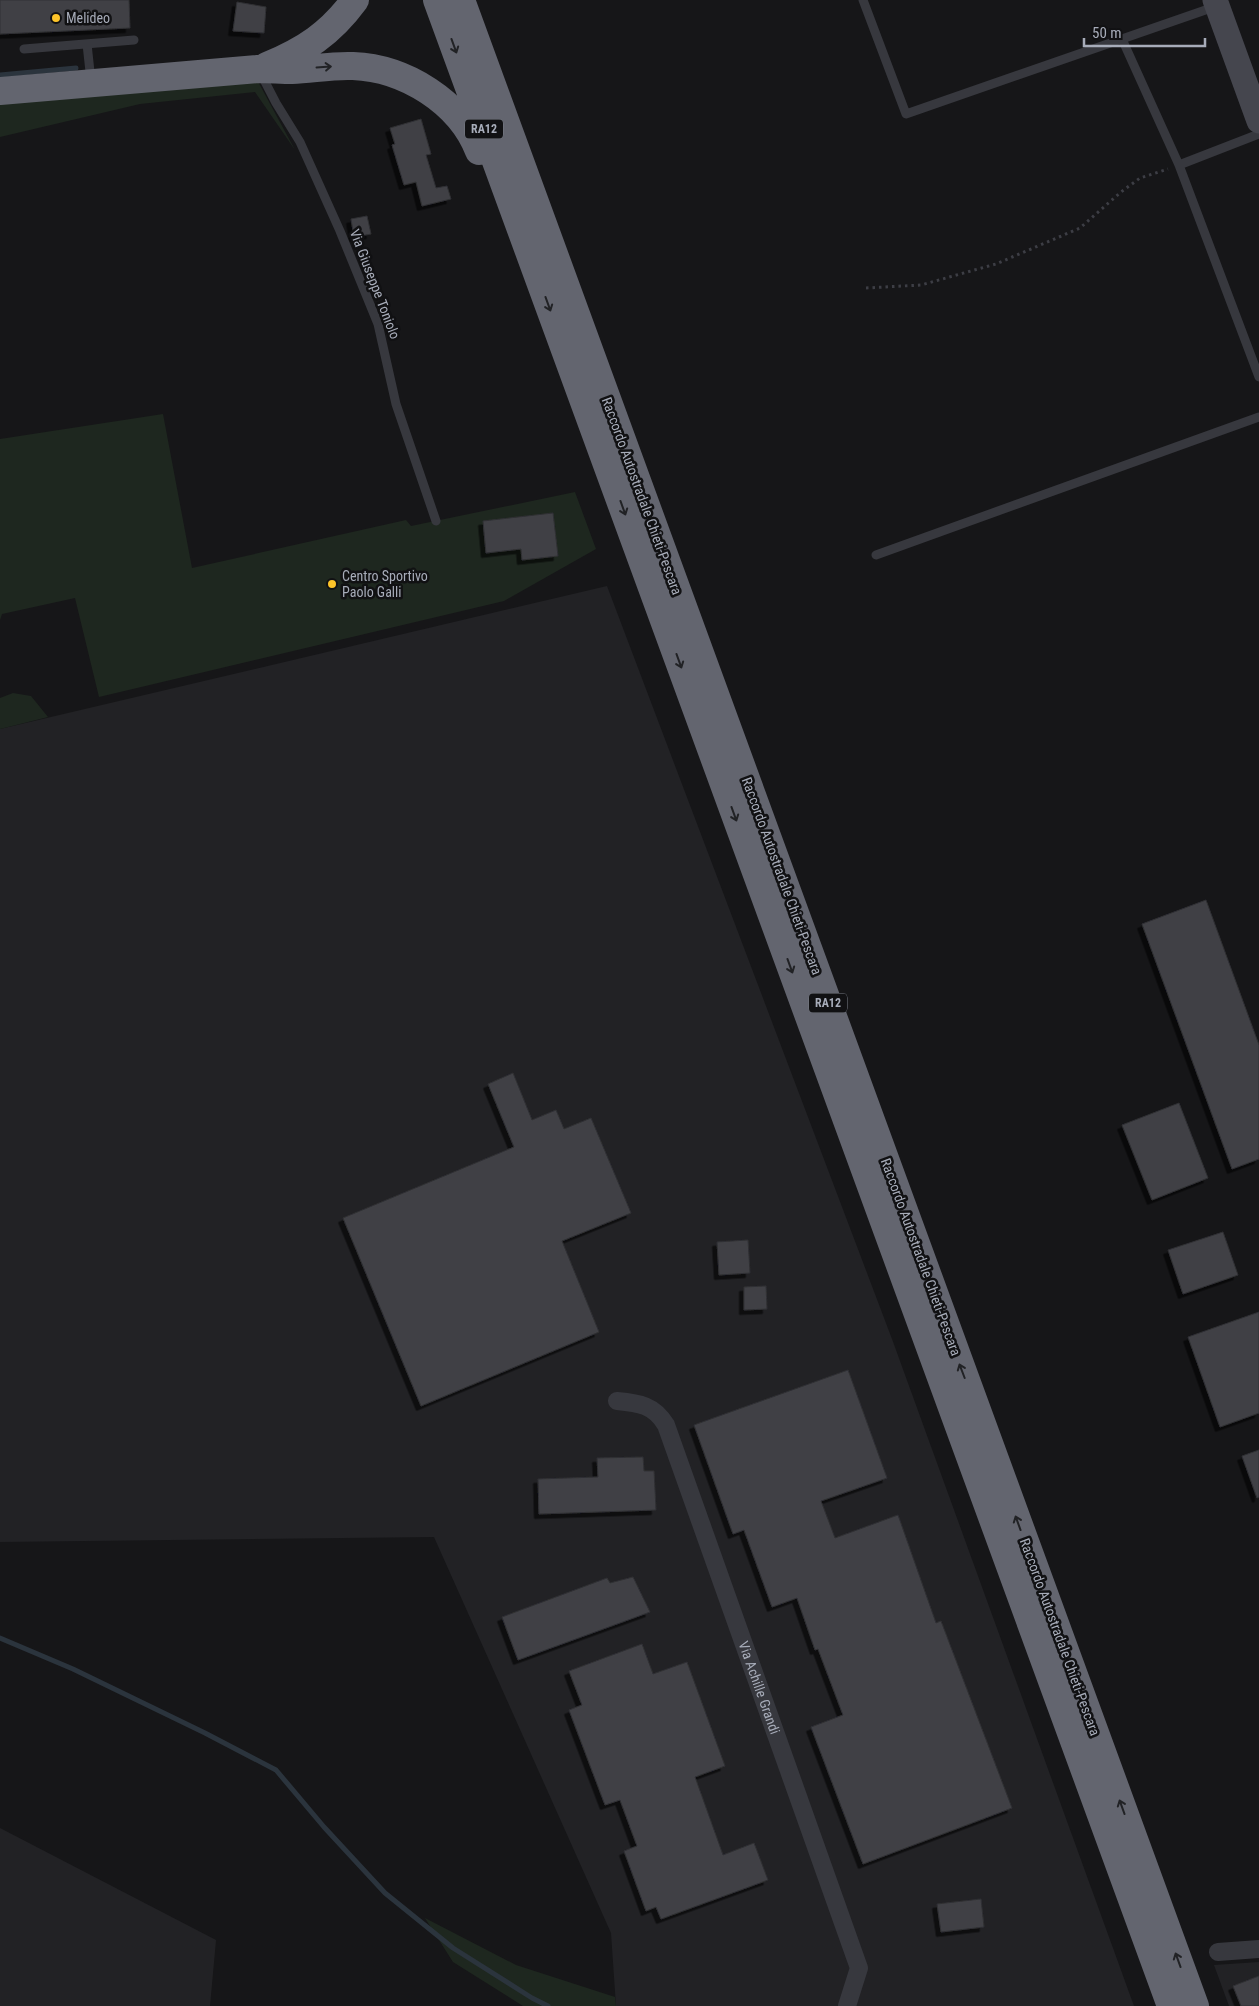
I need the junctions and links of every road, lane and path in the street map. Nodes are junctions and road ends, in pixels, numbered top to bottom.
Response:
1 (355, 0) edge
2 (437, 0) edge
3 (461, 0) edge
4 (863, 0) edge
5 (1216, 3) edge
6 (1122, 39) junction
7 (134, 40) dead end
8 (87, 44) junction
9 (24, 49) dead end
10 (258, 69) junction
11 (91, 84) junction
12 (0, 91) edge
13 (1259, 121) edge
14 (1259, 134) edge
15 (1179, 165) junction
16 (532, 258) junction
17 (866, 288) dead end
18 (1259, 377) edge
19 (1259, 417) edge
20 (436, 520) dead end
21 (876, 555) dead end
22 (617, 1401) dead end
23 (1259, 1949) edge
24 (1218, 1952) dead end
25 (847, 2006) edge
26 (1171, 2006) edge
27 (1195, 2006) edge

1 - 10 highway
2 -> 16 highway, Raccordo Autostradale Chieti-Pescara / RA12
27 -> 3 highway, Raccordo Autostradale Chieti-Pescara / RA12
4 - 6 lane
5 - 6 lane
5 - 13 street
6 - 15 lane
7 - 8 lane
8 - 9 lane
8 - 11 lane
10 - 11 highway
10 -> 16 highway
10 - 20 lane, Via Giuseppe Toniolo
11 - 12 highway
14 - 15 lane
15 - 17 path
15 - 18 lane
16 -> 26 highway, Raccordo Autostradale Chieti-Pescara / RA12
19 - 21 lane
22 - 25 street, Via Achille Grandi
23 - 24 street

